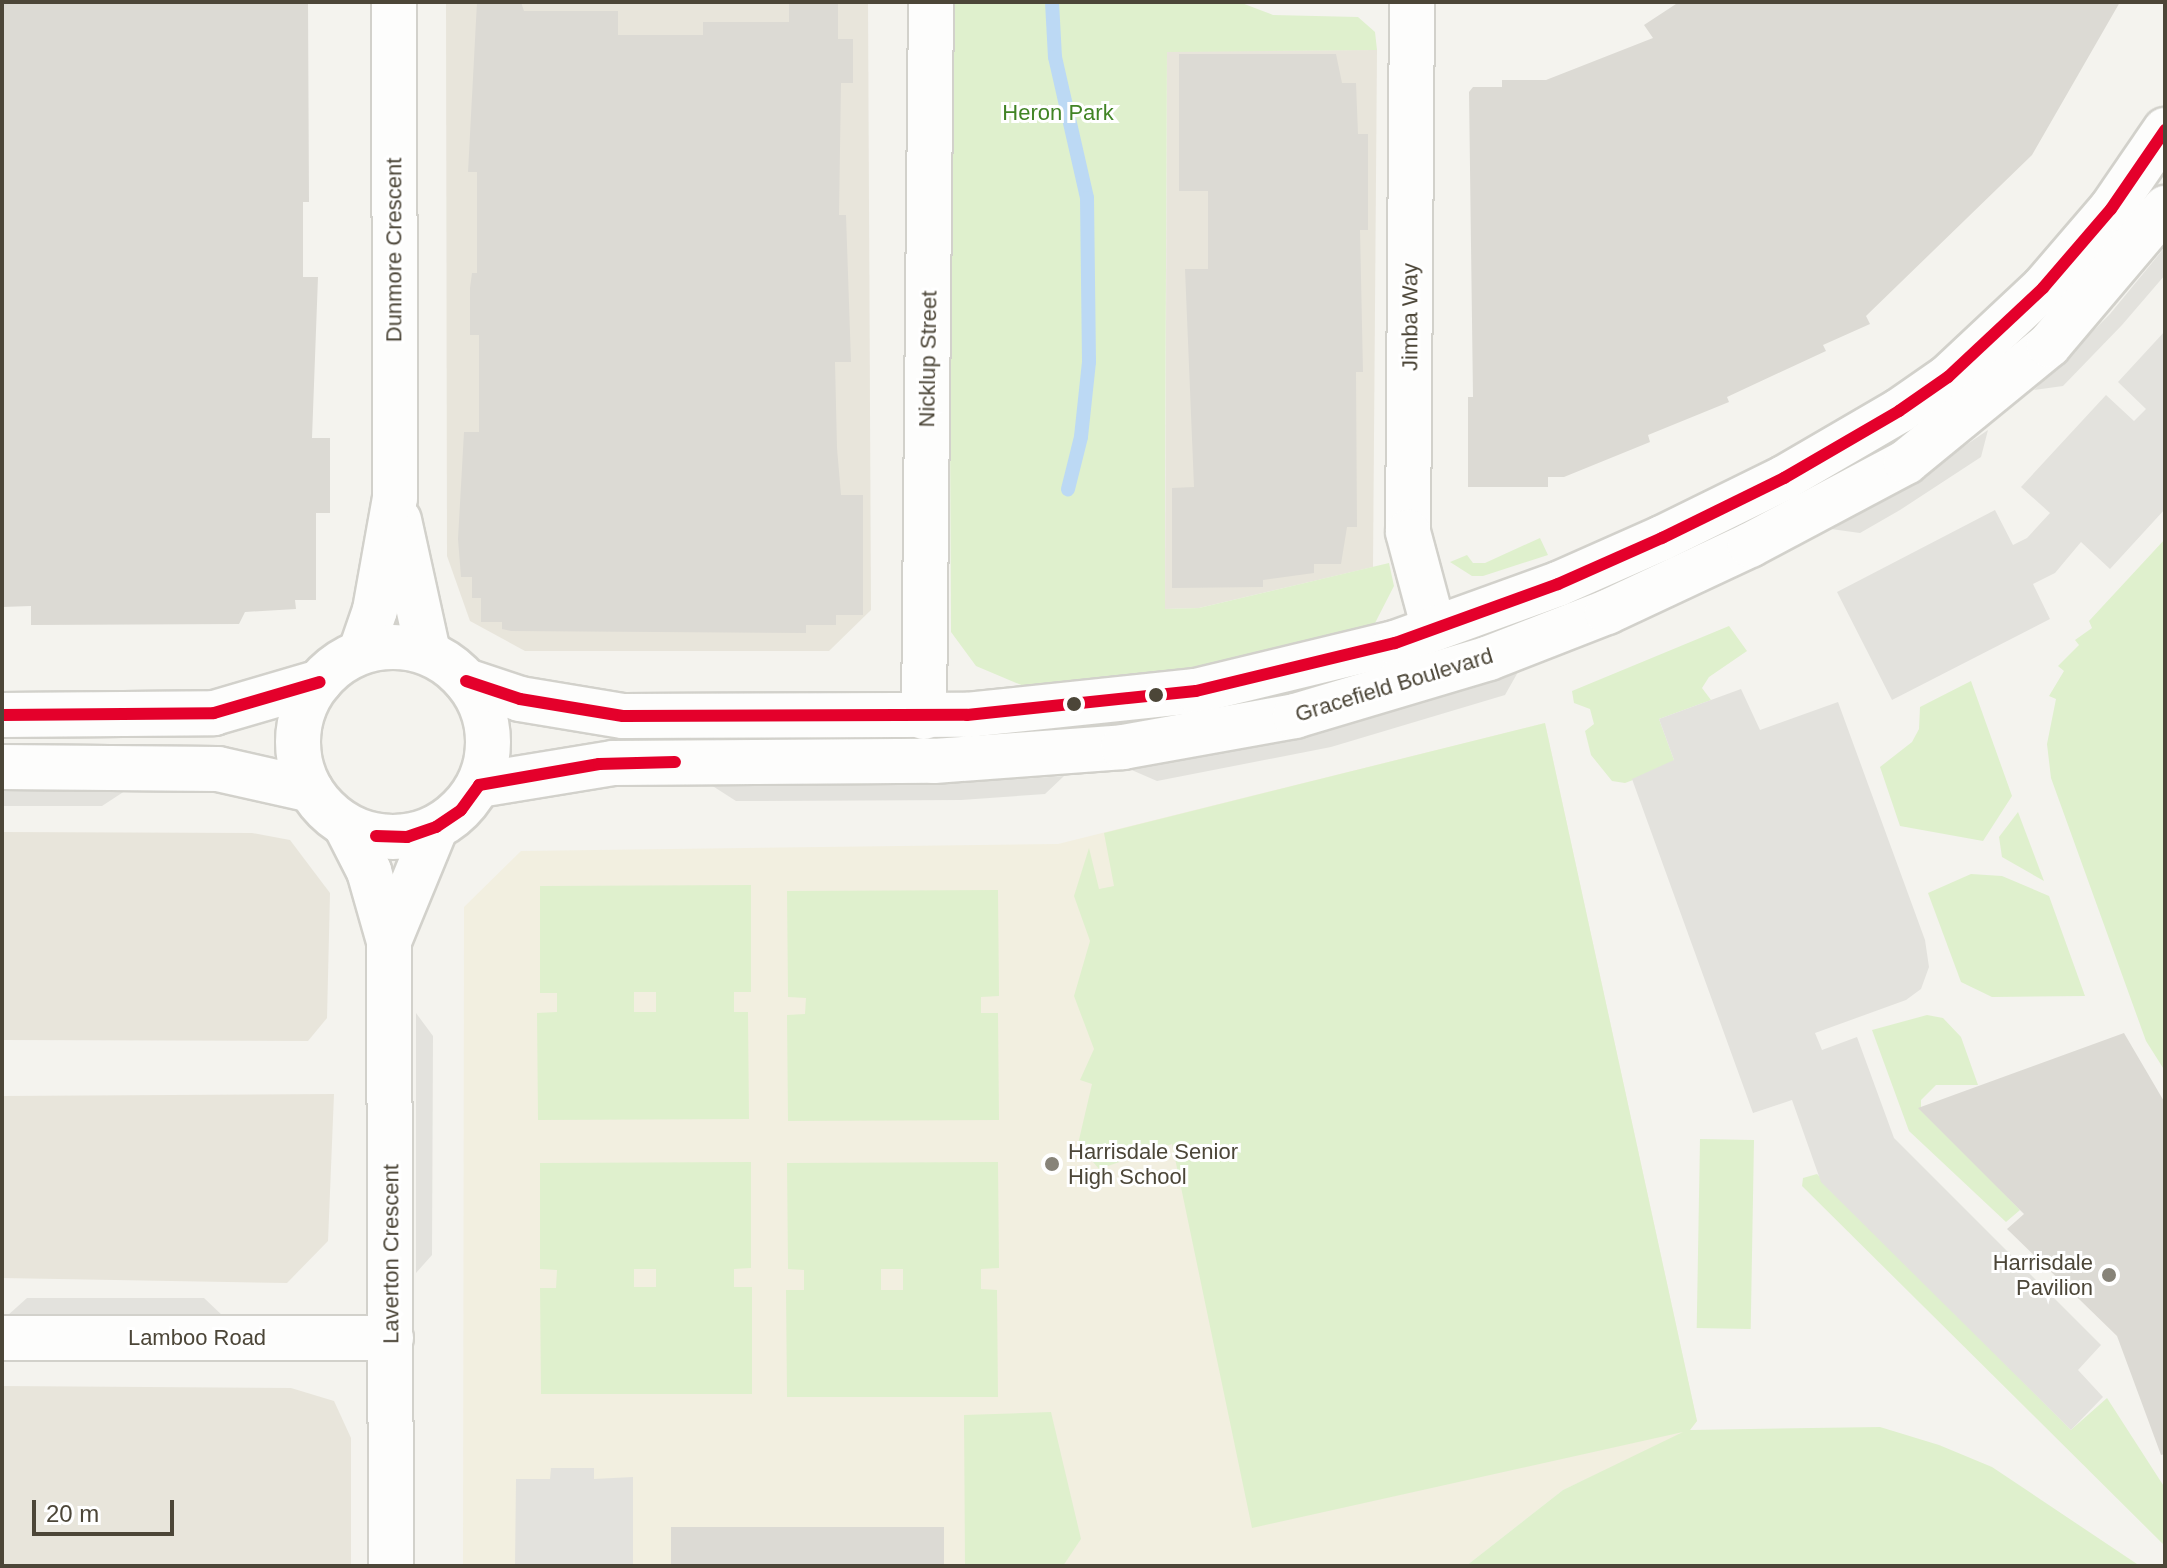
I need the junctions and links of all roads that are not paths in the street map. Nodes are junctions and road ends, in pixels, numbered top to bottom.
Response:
1 (394, 2) edge
2 (931, 2) edge
3 (1412, 2) edge
4 (2165, 130) edge
5 (2165, 208) edge
6 (395, 498) junction
7 (1434, 629) junction
8 (361, 651) junction
9 (428, 652) junction
10 (466, 681) junction
11 (320, 682) junction
12 (2, 715) edge
13 (924, 717) junction
14 (2, 767) edge
15 (479, 785) junction
16 (311, 790) junction
17 (346, 826) junction
18 (436, 827) junction
19 (389, 941) junction
20 (2, 1338) edge
21 (391, 1338) junction
22 (391, 1566) edge

1 - 6 street, Dunmore Crescent
2 - 13 street, Nicklup Street
3 - 7 street, Jimba Way
4 - 7 street, Gracefield Boulevard
5 - 15 street, Gracefield Boulevard
6 - 8 street, Dunmore Crescent
6 - 9 street, Dunmore Crescent
7 - 13 street, Gracefield Boulevard
8 - 9 street
8 - 11 street
9 - 10 street
10 - 13 street, Gracefield Boulevard
10 - 15 street
11 - 12 street
11 - 16 street
14 - 16 street
15 - 18 street
16 - 17 street
17 - 18 street
17 - 19 street, Laverton Crescent
18 - 19 street, Laverton Crescent
19 - 21 street, Laverton Crescent
20 - 21 street, Lamboo Road
21 - 22 street, Laverton Crescent

